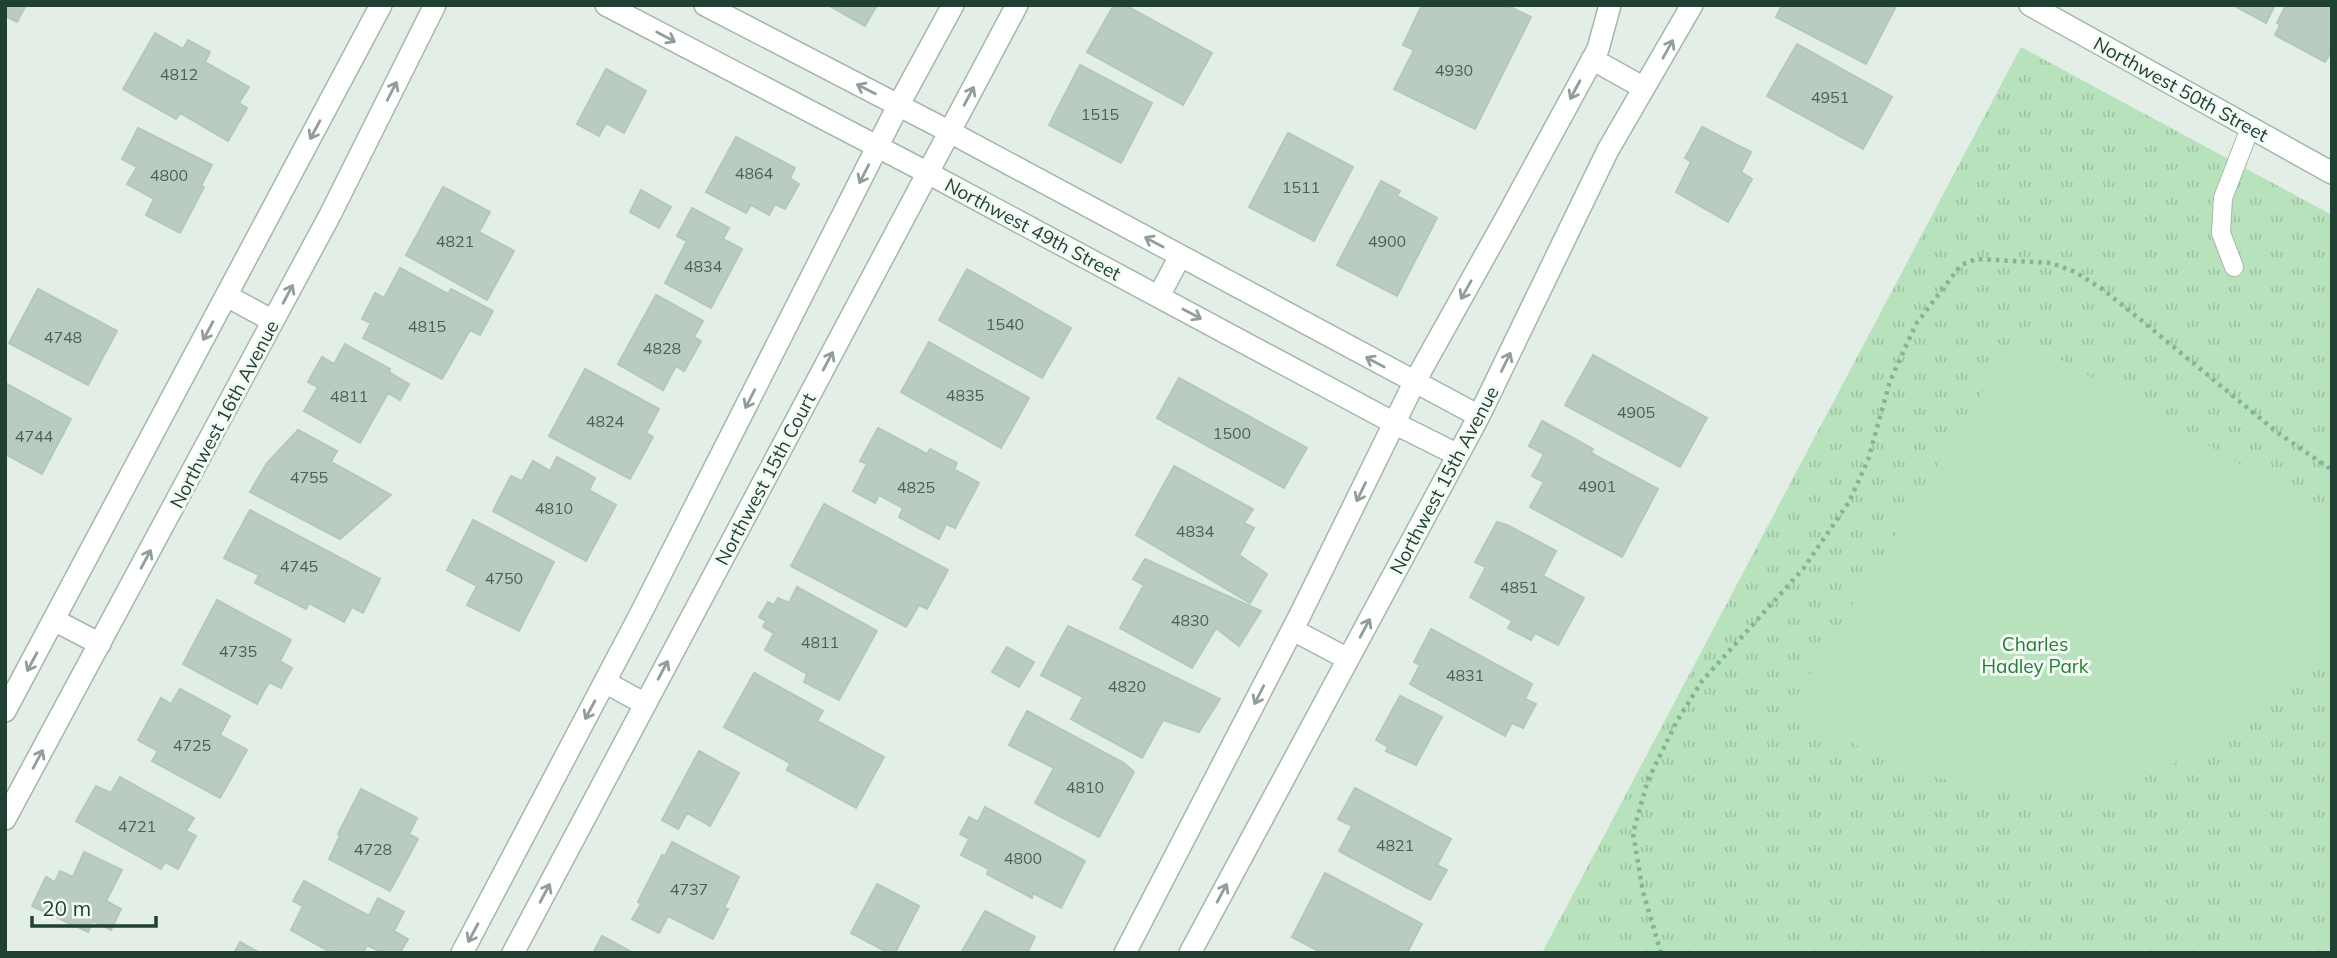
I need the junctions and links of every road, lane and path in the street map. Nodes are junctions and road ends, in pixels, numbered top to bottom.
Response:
1 (381, 5) edge
2 (435, 5) edge
3 (606, 5) edge
4 (705, 5) edge
5 (953, 5) edge
6 (1017, 5) edge
7 (1610, 5) edge
8 (1692, 5) edge
9 (2030, 5) edge
10 (1592, 59) junction
11 (1644, 89) junction
12 (898, 106) junction
13 (2250, 128) junction
14 (950, 132) junction
15 (877, 147) junction
16 (928, 173) junction
17 (2332, 173) edge
18 (1180, 256) junction
19 (2234, 267) dead end
20 (227, 296) junction
21 (1159, 296) junction
22 (274, 321) junction
23 (1414, 383) junction
24 (1479, 416) junction
25 (1394, 423) junction
26 (1458, 455) junction
27 (2332, 470) edge
28 (54, 620) junction
29 (1293, 630) junction
30 (100, 644) junction
31 (1348, 659) junction
32 (605, 682) junction
33 (645, 704) junction
34 (5, 711) edge
35 (5, 819) edge
36 (463, 953) edge
37 (513, 953) edge
38 (1125, 953) edge
39 (1190, 953) edge
40 (1661, 953) edge

1 -> 20 street
22 -> 2 street, Northwest 16th Avenue
3 -> 15 street, Northwest 49th Street
12 -> 4 street
5 - 12 street
14 -> 6 street, Northwest 15th Court
7 - 10 street
11 -> 8 street, Northwest 15th Avenue
9 - 13 street, Northwest 50th Street
10 - 11 street
10 -> 23 street
24 -> 11 street, Northwest 15th Avenue
12 - 14 street
12 - 15 street
13 - 17 street, Northwest 50th Street
13 - 19 lane
14 - 16 street, Northwest 15th Court
18 -> 14 street
15 - 16 street, Northwest 49th Street
15 -> 32 street
16 - 21 street, Northwest 49th Street
33 -> 16 street, Northwest 15th Court
18 - 21 street
23 -> 18 street
20 - 22 street
20 -> 28 street
21 -> 25 street, Northwest 49th Street
30 -> 22 street, Northwest 16th Avenue
23 - 24 street
23 - 25 street
24 - 26 street, Northwest 15th Avenue
25 - 26 street, Northwest 49th Street
25 -> 29 street
31 -> 26 street, Northwest 15th Avenue
27 - 40 path
28 - 30 street
28 -> 34 street
29 - 31 street
29 -> 38 street
35 -> 30 street, Northwest 16th Avenue
39 -> 31 street, Northwest 15th Avenue
32 - 33 street
32 -> 36 street
37 -> 33 street, Northwest 15th Court

